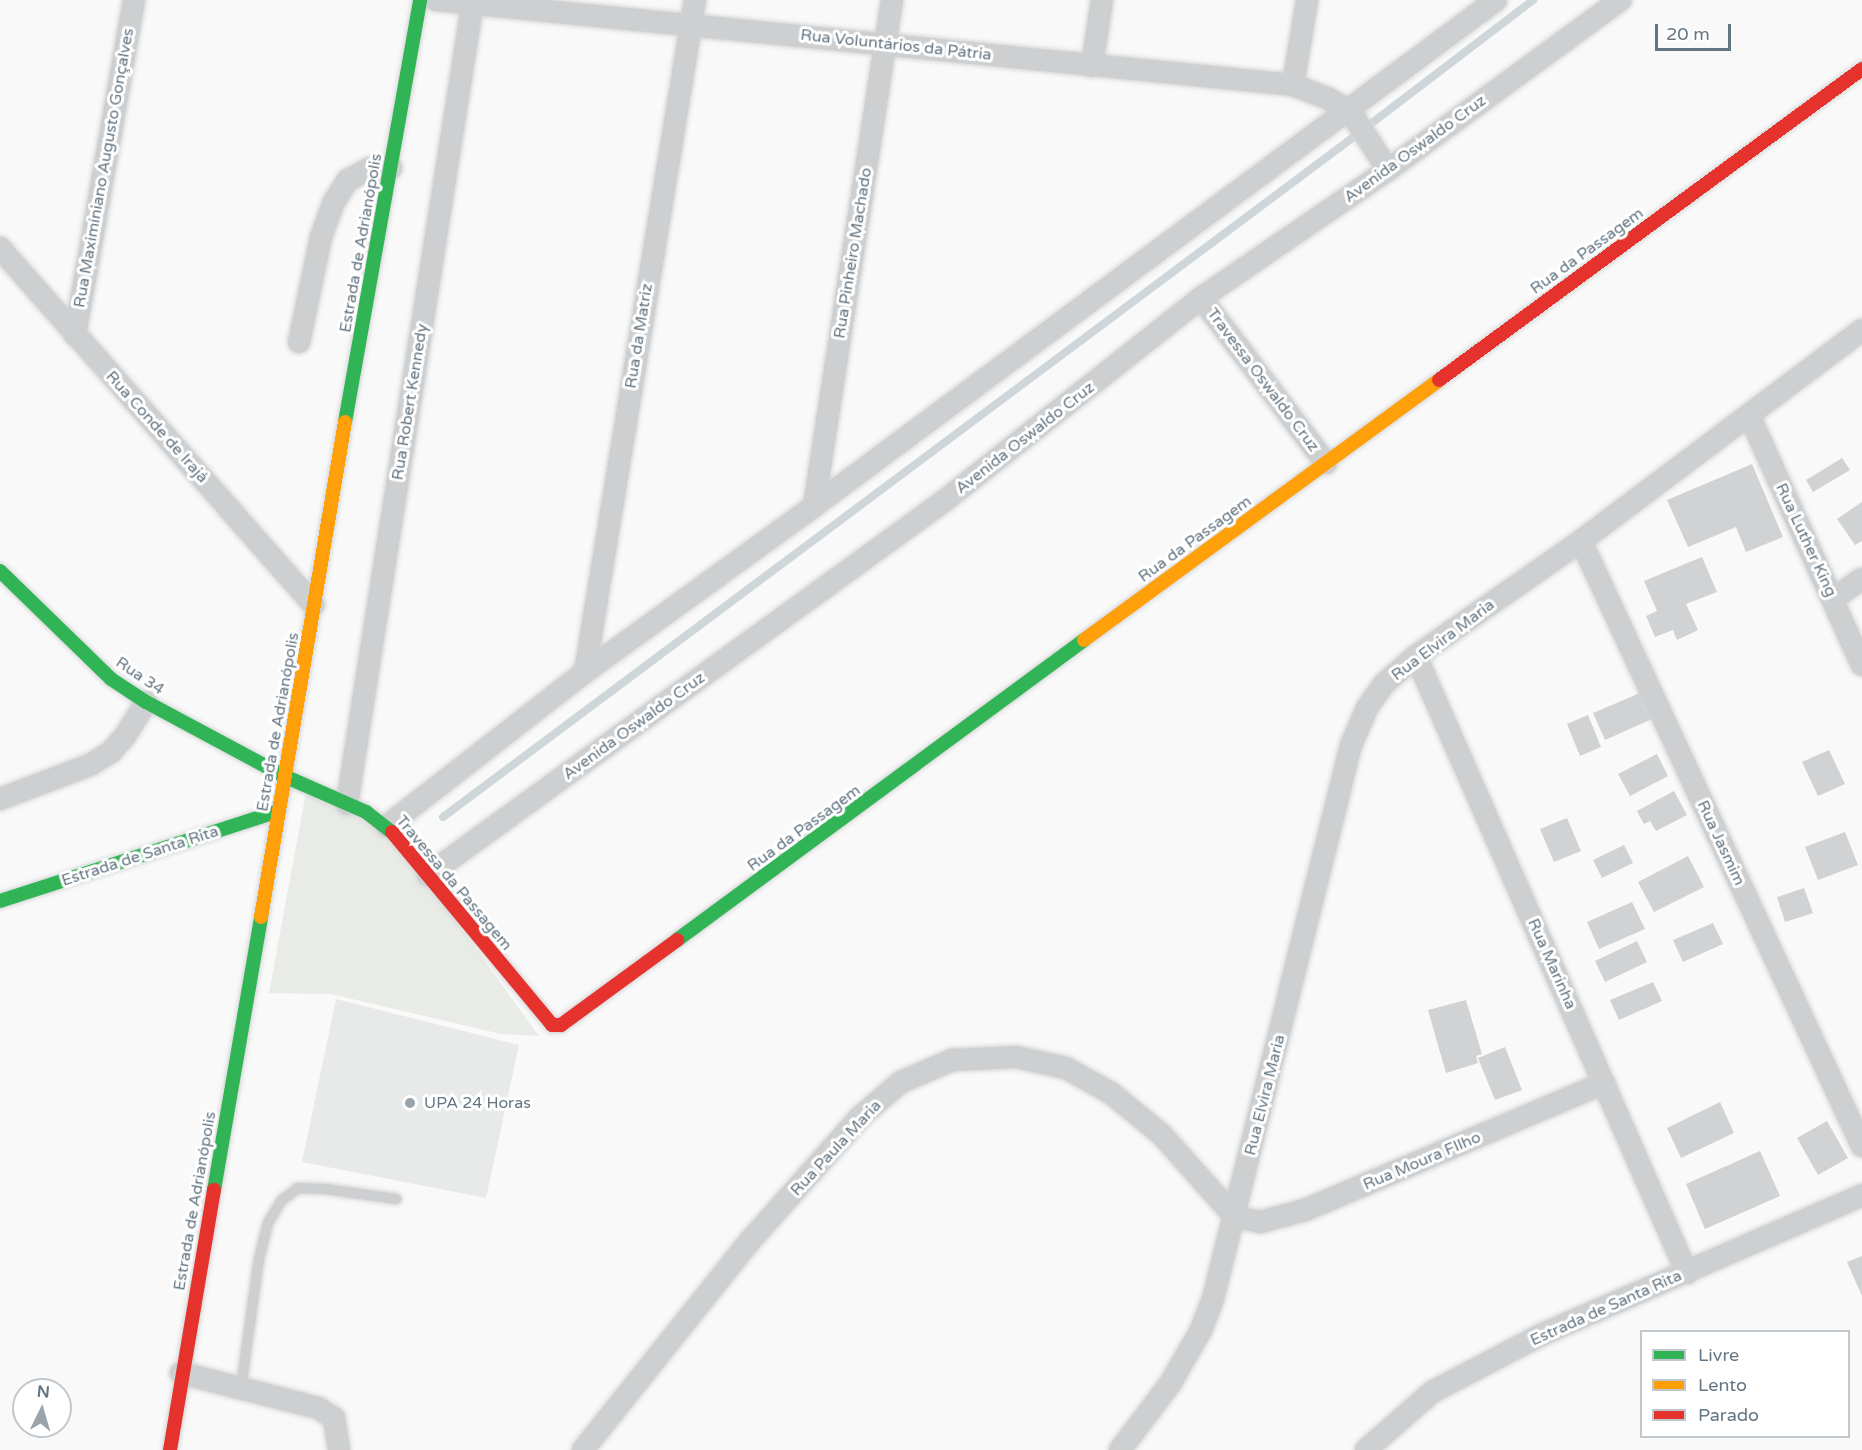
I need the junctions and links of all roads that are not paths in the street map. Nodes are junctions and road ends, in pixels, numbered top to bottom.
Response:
1 (134, 0) edge
2 (420, 0) edge
3 (436, 0) edge
4 (694, 0) edge
5 (892, 0) edge
6 (1102, 0) edge
7 (1306, 0) edge
8 (1496, 0) edge
9 (1620, 0) edge
10 (472, 2) edge
11 (690, 25) junction
12 (885, 43) junction
13 (1092, 66) junction
14 (1862, 69) edge
15 (1293, 85) junction
16 (1353, 116) junction
17 (391, 168) junction
18 (1388, 170) junction
19 (0, 248) edge
20 (1202, 298) junction
21 (1862, 330) edge
22 (75, 335) junction
23 (299, 342) dead end
24 (1749, 415) junction
25 (1326, 463) junction
26 (814, 506) junction
27 (1581, 541) junction
28 (0, 571) edge
29 (1862, 579) edge
30 (1833, 599) junction
31 (314, 605) junction
32 (1416, 656) junction
33 (1862, 664) edge
34 (585, 672) junction
35 (146, 702) junction
36 (284, 776) junction
37 (0, 799) edge
38 (347, 804) junction
39 (279, 811) junction
40 (393, 833) junction
41 (423, 868) junction
42 (0, 901) edge
43 (546, 1021) joint
44 (1604, 1083) junction
45 (1862, 1146) edge
46 (1862, 1194) edge
47 (396, 1199) dead end
48 (1235, 1217) junction
49 (1687, 1273) junction
50 (181, 1373) junction
51 (241, 1388) junction
52 (170, 1450) edge
53 (339, 1450) edge
54 (583, 1450) edge
55 (1120, 1450) edge
56 (1366, 1450) edge

1 - 22 street, Rua Maximíniano Augusto Gonçalves
2 - 17 street, Estrada de Adrianópolis
3 - 10 street, Rua Voluntários da Pátria
4 - 11 street, Rua da Matriz
5 - 12 street, Rua Pinheiro Machado
6 - 13 street
7 - 15 street
8 - 16 street
9 - 18 street, Avenida Oswaldo Cruz
10 - 11 street, Rua Voluntários da Pátria
10 - 38 street, Rua Robert Kennedy
11 - 12 street, Rua Voluntários da Pátria
11 - 34 street, Rua da Matriz
12 - 13 street, Rua Voluntários da Pátria
12 - 26 street, Rua Pinheiro Machado
13 - 15 street, Rua Voluntários da Pátria
14 - 25 street, Rua da Passagem
15 - 16 street, Rua Voluntários da Pátria
16 - 18 street
16 - 26 street
17 - 23 street
17 - 31 street, Estrada de Adrianópolis
18 - 20 street, Avenida Oswaldo Cruz
19 - 22 street, Rua Conde de Irajá
20 - 25 street, Travessa Oswaldo Cruz
20 - 41 street, Avenida Oswaldo Cruz
21 - 24 street, Rua Elvira Maria
22 - 31 street, Rua Conde de Irajá
24 - 27 street, Rua Elvira Maria
24 - 30 street, Rua Luther King
25 - 43 street, Rua da Passagem
26 - 34 street
27 - 32 street, Rua Elvira Maria
27 - 45 street, Rua Jasmim
28 - 35 street, Rua 34
29 - 30 street
30 - 33 street, Rua Luther King
31 - 36 street, Estrada de Adrianópolis
32 - 44 street, Rua Marinha
32 - 48 street, Rua Elvira Maria
34 - 40 street
35 - 36 street, Rua 34
35 - 37 street
36 - 38 street, Travessa da Passagem
36 - 39 street, Estrada de Adrianópolis
38 - 40 street, Travessa da Passagem
39 - 42 street, Estrada de Santa Rita
39 - 50 street, Estrada de Adrianópolis
40 - 41 street, Travessa da Passagem
41 - 43 street, Travessa da Passagem
44 - 48 street, Rua Moura FIlho
44 - 49 street, Rua Marinha
46 - 49 street, Estrada de Santa Rita
47 - 51 lane
48 - 54 street, Rua Paula Maria
48 - 55 street
49 - 56 street, Estrada de Santa Rita
50 - 51 street
50 - 52 street, Estrada de Adrianópolis
51 - 53 street

